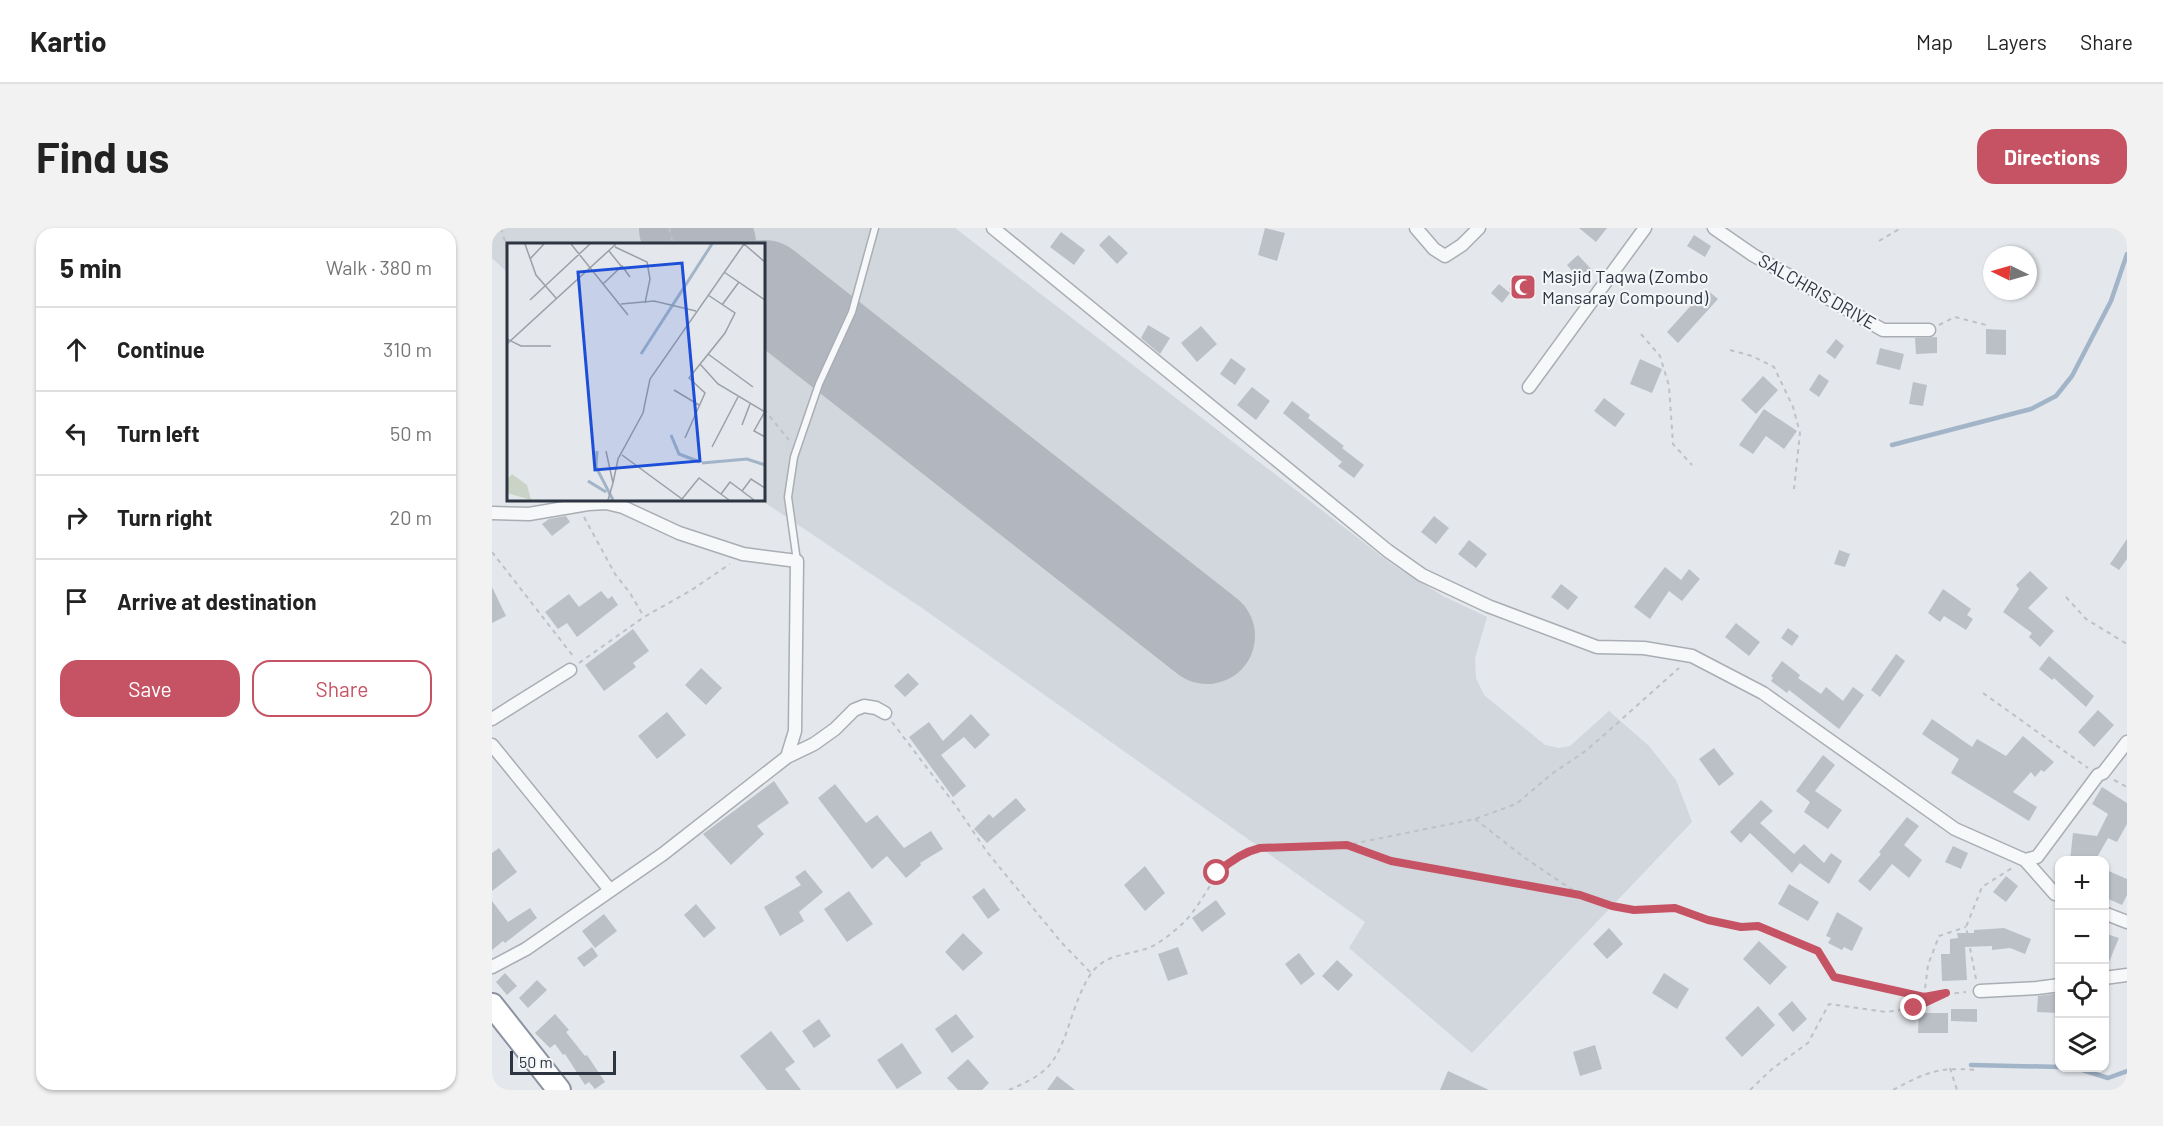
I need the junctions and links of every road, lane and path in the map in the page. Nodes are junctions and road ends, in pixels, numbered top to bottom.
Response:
1 (501, 228) edge
2 (669, 228) edge
3 (874, 228) edge
4 (993, 228) edge
5 (1416, 228) edge
6 (1479, 228) edge
7 (1645, 228) edge
8 (1714, 228) edge
9 (1902, 228) edge
10 (1879, 241) dead end
11 (674, 243) edge
12 (507, 249) edge
13 (1986, 325) dead end
14 (1929, 330) joint
15 (1641, 334) dead end
16 (1730, 351) dead end
17 (1529, 387) dead end
18 (765, 410) edge
19 (794, 458) junction
20 (1692, 465) dead end
21 (1794, 489) dead end
22 (577, 506) junction
23 (492, 513) edge
24 (492, 552) edge
25 (743, 554) junction
26 (797, 561) junction
27 (2066, 597) dead end
28 (644, 617) junction
29 (2127, 644) edge
30 (1692, 656) junction
31 (570, 670) dead end
32 (1983, 693) dead end
33 (885, 713) joint
34 (492, 719) edge
35 (2127, 742) edge
36 (492, 745) edge
37 (787, 757) junction
38 (2098, 775) junction
39 (1475, 819) junction
40 (1347, 845) junction
41 (2025, 860) junction
42 (610, 890) junction
43 (2055, 894) edge
44 (1580, 895) junction
45 (2109, 915) edge
46 (2127, 922) edge
47 (1966, 927) junction
48 (492, 967) edge
49 (1092, 974) junction
50 (2127, 975) edge
51 (2109, 977) edge
52 (2055, 986) edge
53 (1980, 991) junction
54 (1946, 993) junction
55 (1924, 997) junction
56 (492, 1005) edge
57 (1950, 1068) junction
58 (1976, 1070) dead end
59 (559, 1090) edge
60 (1009, 1090) edge
61 (1750, 1090) edge
62 (1893, 1090) edge
63 (1958, 1090) edge

1 - 12 path
2 - 11 path
3 - 19 lane
4 - 30 street
5 - 6 street
7 - 17 street
8 - 14 street, SALCHRIS DRIVE
9 - 10 path
13 - 14 path
15 - 20 path
16 - 21 path
18 - 19 path
19 - 26 lane
22 - 23 street
22 - 25 street
22 - 28 path
24 - 28 path
25 - 26 street
25 - 28 path
26 - 37 street
27 - 29 path
30 - 39 path
30 - 41 street
31 - 34 street
32 - 38 path
33 - 37 street
33 - 49 path
35 - 38 street
36 - 42 street
37 - 42 street
38 - 41 street
39 - 40 path
39 - 44 path
40 - 44 path
40 - 49 path
41 - 43 street
41 - 47 path
42 - 48 street
44 - 55 path
45 - 46 street
47 - 53 path
47 - 55 path
49 - 60 path
50 - 51 street
52 - 53 street
53 - 54 path
54 - 55 path
54 - 61 path
56 - 59 highway
57 - 58 path
57 - 62 path
57 - 63 path

